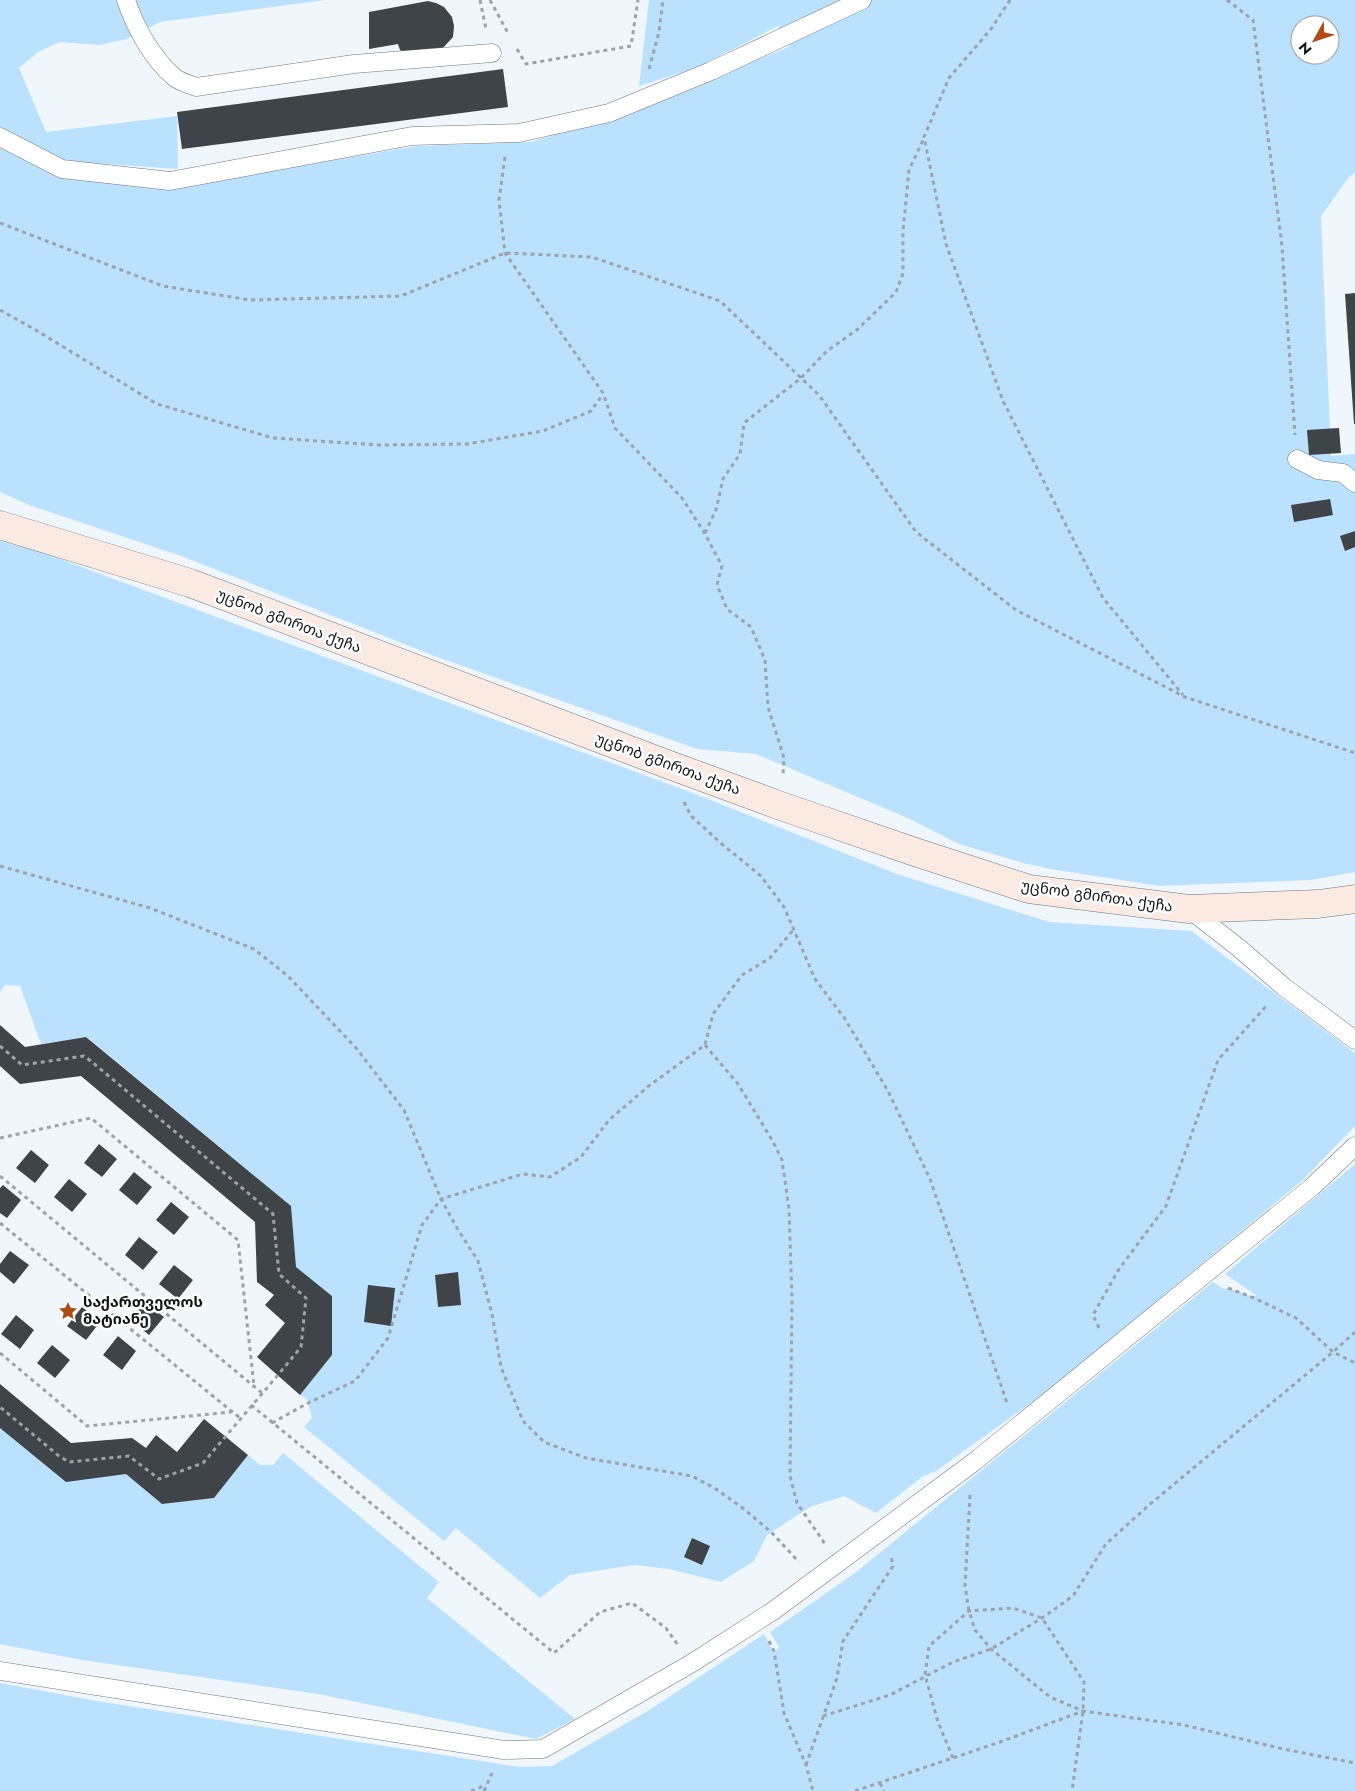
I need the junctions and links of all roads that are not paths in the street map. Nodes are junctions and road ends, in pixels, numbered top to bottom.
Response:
1 (126, 0) edge
2 (862, 0) edge
3 (492, 53) dead end
4 (0, 136) edge
5 (1297, 460) road end
6 (1355, 483) edge
7 (0, 525) edge
8 (1355, 900) edge
9 (1189, 908) junction
10 (1355, 1040) edge
11 (1355, 1146) edge
12 (0, 1671) edge

1 - 3 lane
2 - 4 lane
5 - 6 lane
7 - 9 main road, უცნობ გმირთა ქუჩა
8 - 9 main road, უცნობ გმირთა ქუჩა
9 - 10 lane
11 - 12 lane

